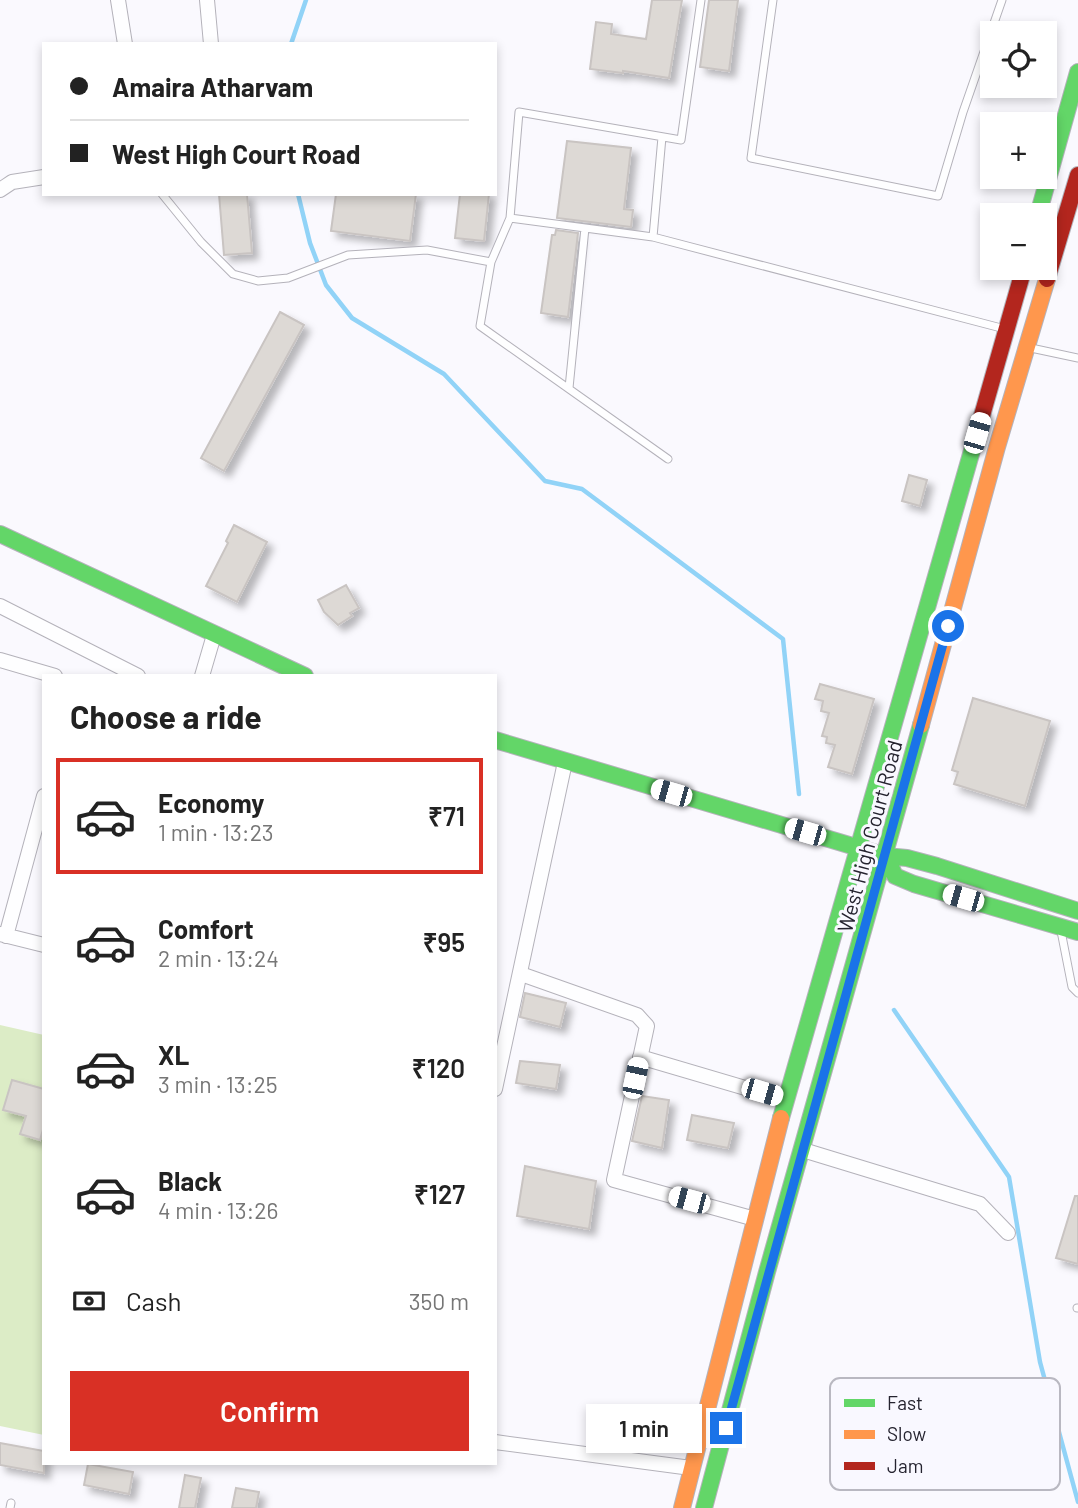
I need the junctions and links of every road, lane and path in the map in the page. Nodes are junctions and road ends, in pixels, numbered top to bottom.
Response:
1 (118, 0) edge
2 (207, 0) edge
3 (701, 0) edge
4 (773, 0) edge
5 (1002, 0) edge
6 (125, 42) edge
7 (211, 42) edge
8 (1078, 72) edge
9 (662, 137) junction
10 (1078, 175) edge
11 (42, 177) edge
12 (0, 190) edge
13 (164, 196) edge
14 (1041, 203) edge
15 (510, 218) junction
16 (585, 228) junction
17 (653, 237) junction
18 (491, 261) junction
19 (1021, 280) edge
20 (1007, 329) junction
21 (1027, 348) junction
22 (1078, 358) edge
23 (569, 388) junction
24 (668, 459) dead end
25 (0, 534) edge
26 (0, 606) edge
27 (214, 635) junction
28 (0, 660) edge
29 (48, 674) edge
30 (134, 674) edge
31 (203, 674) edge
32 (301, 674) edge
33 (497, 741) edge
34 (565, 762) junction
35 (42, 803) edge
36 (858, 847) junction
37 (886, 856) junction
38 (1078, 911) edge
39 (1060, 926) junction
40 (1078, 932) edge
41 (3, 935) edge
42 (42, 945) edge
43 (520, 974) junction
44 (1078, 993) edge
45 (500, 1041) edge
46 (640, 1057) junction
47 (497, 1070) edge
48 (786, 1100) junction
49 (803, 1150) junction
50 (755, 1219) junction
51 (1008, 1233) dead end
52 (497, 1442) edge
53 (691, 1468) junction
54 (682, 1508) edge
55 (704, 1508) edge

1 - 6 street
2 - 7 street
3 - 9 lane
4 - 5 lane
8 - 14 main road
9 - 15 lane
9 - 17 lane
10 - 21 main road, West High Court Road
11 - 12 street
13 - 18 lane
15 - 16 lane
15 - 18 lane
16 - 17 lane
16 - 23 lane
17 - 20 lane
18 - 23 lane
19 - 20 main road, West High Court Road
20 - 36 main road, West High Court Road
21 - 22 lane
21 - 37 main road, West High Court Road
23 - 24 lane
25 - 27 main road
26 - 30 street
27 - 31 street
27 - 32 main road
28 - 29 street
33 - 34 main road
34 - 36 main road
34 - 43 street
35 - 41 street
36 - 37 main road
36 - 48 main road, West High Court Road
37 - 38 main road
37 - 39 main road
37 - 49 main road, West High Court Road
39 - 40 main road
39 - 44 lane
41 - 42 street
43 - 45 street
43 - 46 street
45 - 47 street
46 - 48 street
46 - 50 street
48 - 50 main road, West High Court Road
49 - 51 street
49 - 55 main road, West High Court Road
50 - 53 main road, West High Court Road
52 - 53 street
53 - 54 main road, West High Court Road

